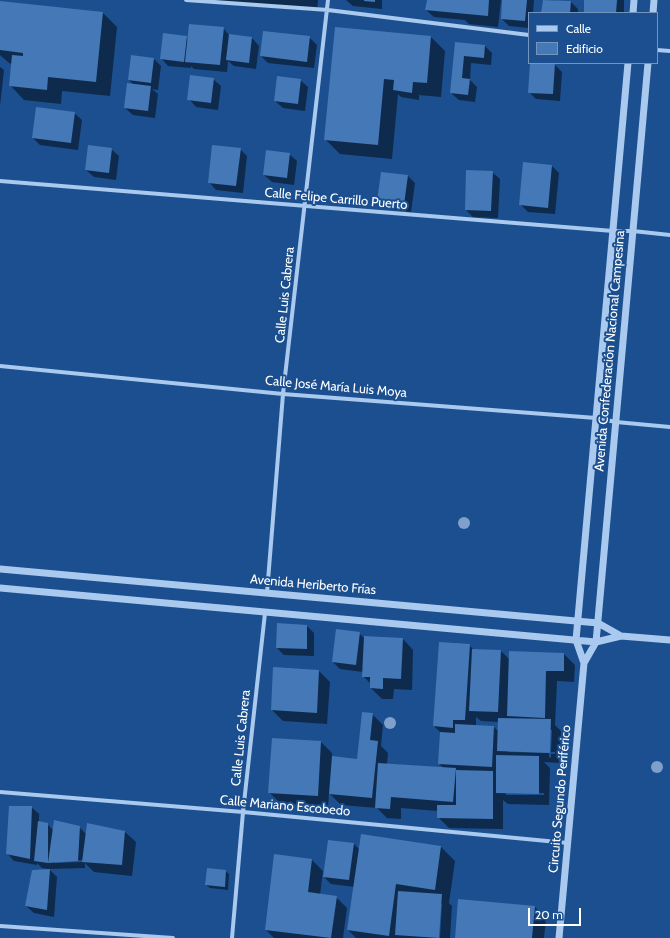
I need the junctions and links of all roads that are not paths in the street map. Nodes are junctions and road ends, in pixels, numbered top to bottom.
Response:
1 (186, 0) edge
2 (328, 0) edge
3 (634, 0) edge
4 (654, 0) edge
5 (328, 10) junction
6 (633, 12) edge
7 (653, 12) edge
8 (528, 35) edge
9 (658, 50) edge
10 (670, 51) edge
11 (628, 64) edge
12 (648, 64) edge
13 (0, 182) edge
14 (305, 206) junction
15 (633, 231) junction
16 (613, 232) junction
17 (670, 235) edge
18 (0, 366) edge
19 (283, 394) junction
20 (596, 418) junction
21 (616, 422) junction
22 (670, 427) edge
23 (0, 569) edge
24 (0, 588) edge
25 (268, 593) junction
26 (265, 613) junction
27 (578, 622) junction
28 (598, 623) junction
29 (622, 636) junction
30 (576, 640) junction
31 (670, 640) edge
32 (596, 642) junction
33 (584, 663) junction
34 (0, 792) edge
35 (243, 812) junction
36 (568, 843) junction
37 (0, 926) edge
38 (173, 938) edge
39 (232, 938) edge
40 (559, 938) edge

1 - 5 street
2 - 5 street, Calle Luis Cabrera
3 - 6 street
4 - 7 street
5 - 8 street
5 - 14 street, Calle Luis Cabrera
9 - 10 street
11 - 16 street, Avenida Confederación Nacional Campesina
12 - 15 street, Avenida Confederación Nacional Campesina
13 - 14 street, Calle Felipe Carrillo Puerto
14 - 16 street, Calle Felipe Carrillo Puerto
14 - 19 street, Calle Luis Cabrera
15 - 16 street, Calle Felipe Carrillo Puerto
15 - 17 street, Calle Felipe Carrillo Puerto
15 - 21 street, Avenida Confederación Nacional Campesina
16 - 20 street, Avenida Confederación Nacional Campesina
18 - 19 street, Calle José María Luis Moya
19 - 20 street, Calle José María Luis Moya
19 - 25 street, Calle Luis Cabrera
20 - 21 street, Calle José María Luis Moya
20 - 27 street, Avenida Confederación Nacional Campesina
21 - 22 street, Calle José María Luis Moya
21 - 28 street, Avenida Confederación Nacional Campesina
23 - 25 street, Avenida Heriberto Frías
24 - 26 street, Avenida Heriberto Frías
25 - 27 street, Avenida Heriberto Frías
26 - 30 street, Avenida Heriberto Frías
26 - 35 street, Calle Luis Cabrera
27 - 28 street, Avenida Heriberto Frías
27 - 30 street, Avenida Confederación Nacional Campesina
28 - 29 street, Avenida Heriberto Frías
28 - 32 street, Avenida Confederación Nacional Campesina
29 - 31 street, Avenida Heriberto Frías
29 - 32 street, Avenida Heriberto Frías
30 - 32 street, Avenida Heriberto Frías
30 - 33 street, Circuito Segundo Periférico
32 - 33 street, Circuito Segundo Periférico
33 - 36 street, Circuito Segundo Periférico
34 - 35 street, Calle Mariano Escobedo
35 - 36 street, Calle Mariano Escobedo
35 - 39 street, Calle Luis Cabrera
36 - 40 street, Circuito Segundo Periférico
37 - 38 street

